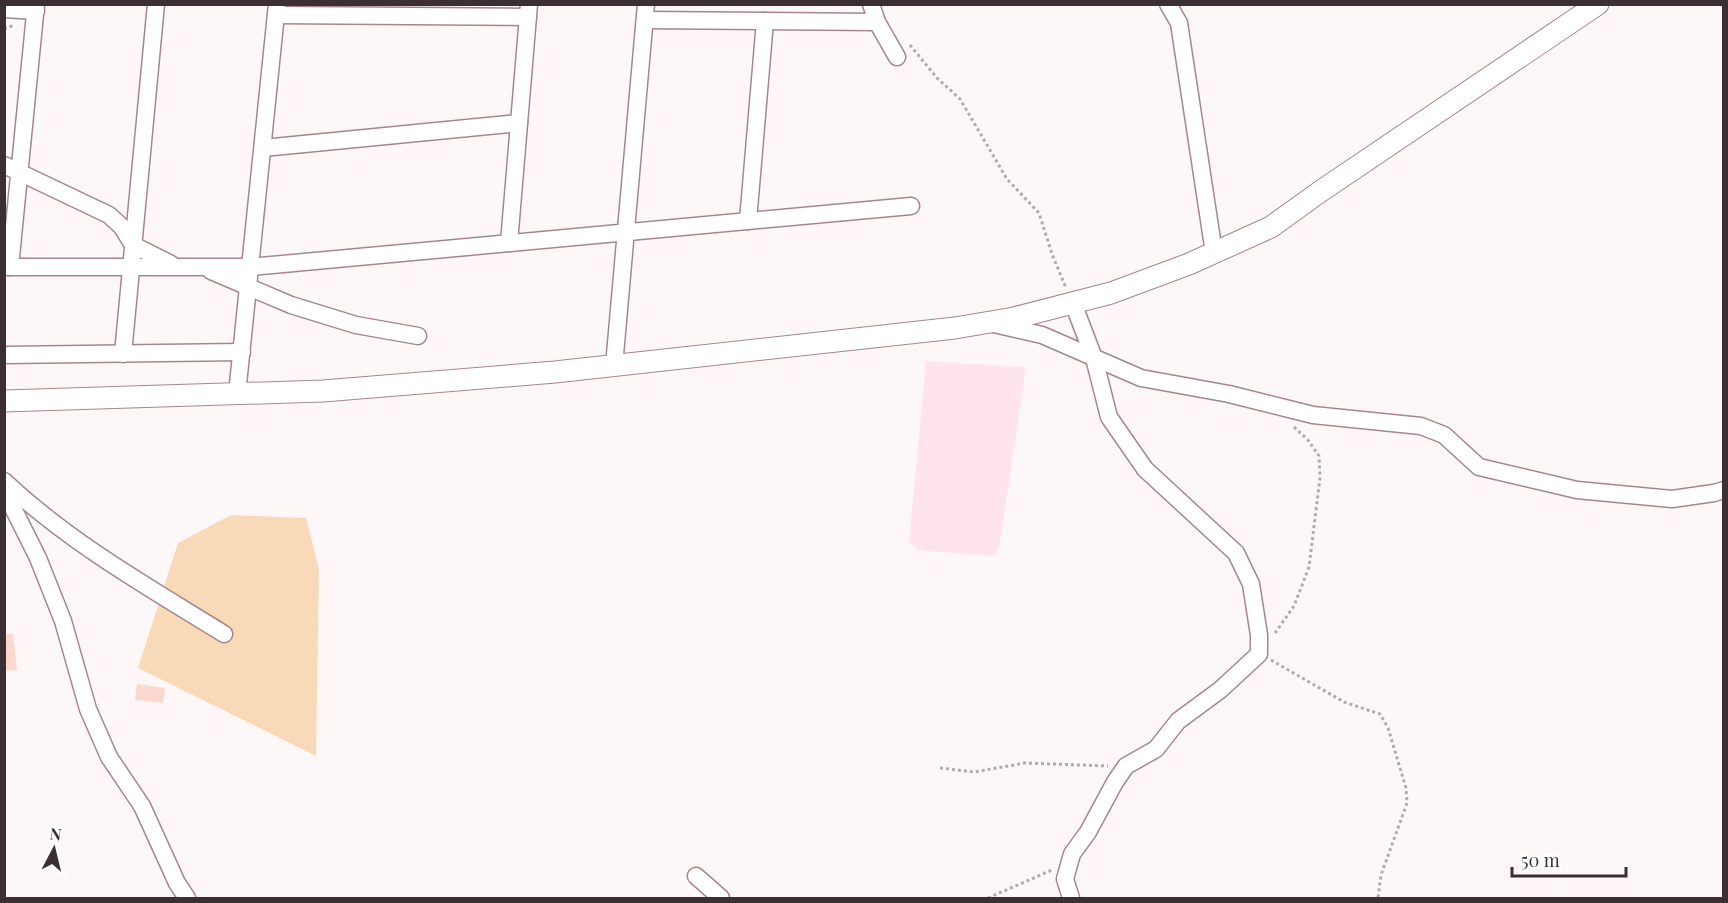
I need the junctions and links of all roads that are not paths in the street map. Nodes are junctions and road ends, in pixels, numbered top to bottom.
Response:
1 (156, 4) edge
2 (871, 4) edge
3 (1168, 4) edge
4 (1598, 4) edge
5 (36, 8) edge
6 (4, 9) edge
7 (277, 10) edge
8 (528, 11) edge
9 (645, 12) edge
10 (765, 21) junction
11 (877, 22) junction
12 (897, 57) dead end
13 (519, 123) junction
14 (263, 148) junction
15 (12, 168) edge
16 (911, 206) dead end
17 (748, 221) junction
18 (626, 232) junction
19 (509, 243) junction
20 (134, 245) junction
21 (1214, 253) junction
22 (7, 267) edge
23 (131, 267) junction
24 (188, 267) junction
25 (250, 267) junction
26 (249, 287) junction
27 (1073, 303) junction
28 (990, 323) junction
29 (418, 336) dead end
30 (242, 352) junction
31 (123, 354) junction
32 (4, 356) edge
33 (1094, 358) junction
34 (614, 366) junction
35 (237, 394) junction
36 (4, 400) edge
37 (4, 481) edge
38 (4, 490) edge
39 (1724, 490) edge
40 (224, 634) dead end
41 (696, 876) dead end
42 (187, 898) edge
43 (721, 898) edge
44 (1071, 898) edge

1 - 20 street
2 - 11 street
3 - 21 street
4 - 21 street
5 - 6 street
5 - 15 street
7 - 8 street
7 - 14 street
8 - 13 street
9 - 10 street
9 - 18 street
10 - 11 street
10 - 17 street
11 - 12 street
13 - 14 street
13 - 19 street
14 - 25 street
15 - 20 street
15 - 22 street
16 - 17 street
17 - 18 street
18 - 19 street
18 - 34 street
19 - 25 street
20 - 23 street
20 - 24 street
21 - 27 street
22 - 23 street
23 - 24 street
23 - 31 street
24 - 25 street
24 - 26 street
25 - 26 street
26 - 29 street
26 - 30 street
27 - 28 street
27 - 33 street
28 - 33 street
28 - 34 street
30 - 31 street
30 - 35 street
31 - 32 street
33 - 39 street
33 - 44 street
34 - 35 street
35 - 36 street
37 - 40 street
38 - 42 street
41 - 43 street

